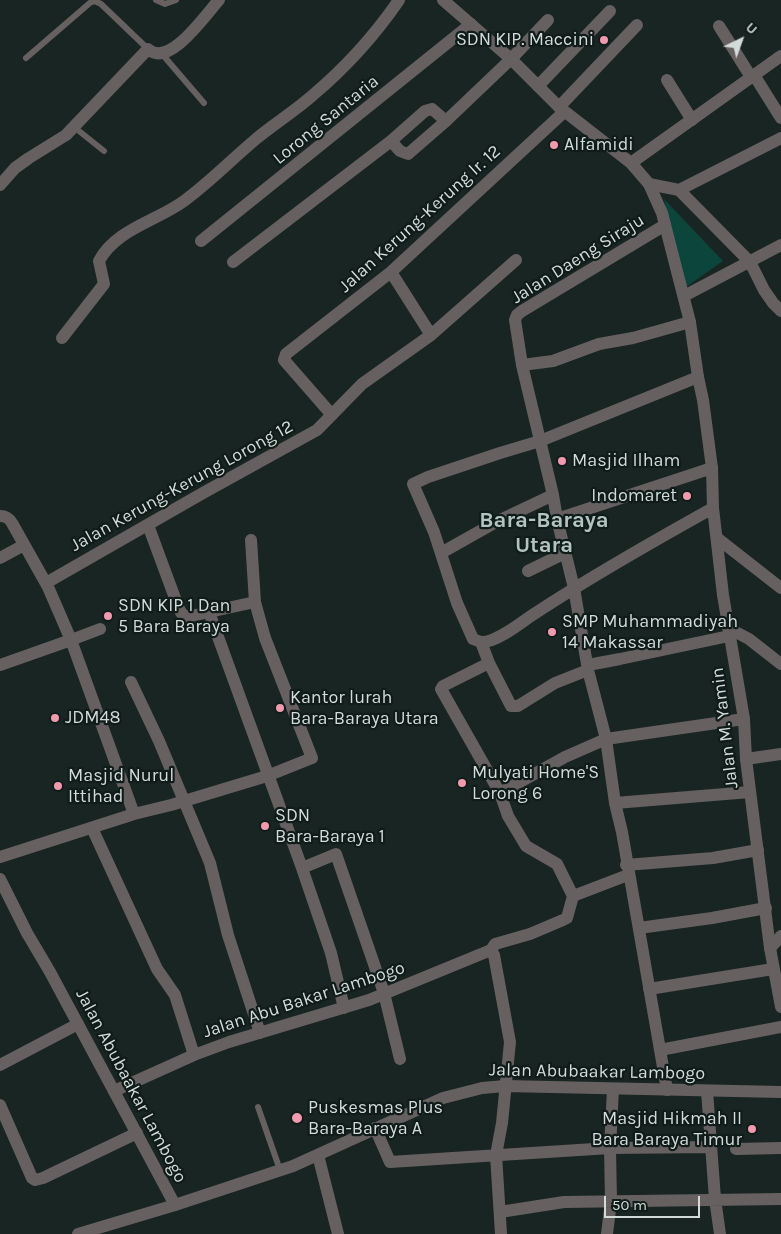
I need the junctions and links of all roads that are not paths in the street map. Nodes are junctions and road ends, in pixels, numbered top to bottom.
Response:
1 (156, 0) edge
2 (176, 0) edge
3 (219, 0) edge
4 (399, 0) edge
5 (443, 0) edge
6 (610, 11) dead end
7 (548, 20) dead end
8 (471, 24) junction
9 (637, 25) dead end
10 (719, 26) dead end
11 (148, 49) junction
12 (162, 54) junction
13 (781, 56) edge
14 (26, 58) dead end
15 (511, 59) junction
16 (752, 76) junction
17 (667, 80) dead end
18 (538, 86) junction
19 (204, 103) dead end
20 (561, 109) junction
21 (781, 118) edge
22 (692, 120) junction
23 (446, 121) junction
24 (74, 127) junction
25 (781, 138) edge
26 (391, 141) junction
27 (104, 152) dead end
28 (630, 164) junction
29 (649, 184) junction
30 (0, 185) edge
31 (679, 190) junction
32 (665, 226) junction
33 (201, 241) dead end
34 (781, 245) edge
35 (516, 260) dead end
36 (233, 262) dead end
37 (750, 262) junction
38 (391, 272) junction
39 (684, 296) junction
40 (781, 311) edge
41 (690, 322) junction
42 (431, 335) junction
43 (62, 338) dead end
44 (522, 365) junction
45 (698, 377) junction
46 (332, 415) junction
47 (540, 441) junction
48 (712, 468) junction
49 (552, 495) junction
50 (713, 508) junction
51 (0, 516) edge
52 (556, 519) junction
53 (148, 526) junction
54 (717, 538) junction
55 (251, 540) dead end
56 (24, 545) junction
57 (441, 553) junction
58 (565, 553) junction
59 (0, 558) edge
60 (528, 571) dead end
61 (46, 583) junction
62 (574, 588) junction
63 (781, 588) edge
64 (255, 602) junction
65 (209, 612) junction
66 (100, 629) dead end
67 (729, 632) junction
68 (70, 640) junction
69 (481, 642) junction
70 (489, 663) junction
71 (781, 664) edge
72 (0, 665) edge
73 (588, 667) junction
74 (131, 682) dead end
75 (744, 718) junction
76 (606, 739) junction
77 (781, 754) edge
78 (746, 759) junction
79 (267, 776) junction
80 (750, 792) junction
81 (500, 793) junction
82 (183, 801) junction
83 (615, 803) junction
84 (134, 814) junction
85 (92, 828) junction
86 (758, 850) junction
87 (0, 857) edge
88 (302, 868) junction
89 (627, 870) junction
90 (0, 879) edge
91 (572, 896) junction
92 (766, 908) junction
93 (639, 928) junction
94 (781, 936) edge
95 (770, 948) junction
96 (491, 950) junction
97 (773, 969) junction
98 (649, 989) junction
99 (384, 993) junction
100 (344, 1008) junction
101 (781, 1008) edge
102 (78, 1024) junction
103 (781, 1027) edge
104 (260, 1033) junction
105 (660, 1050) junction
106 (194, 1055) junction
107 (400, 1059) dead end
108 (0, 1065) edge
109 (505, 1086) junction
110 (613, 1089) junction
111 (667, 1090) junction
112 (114, 1091) junction
113 (707, 1091) junction
114 (781, 1092) edge
115 (0, 1104) edge
116 (258, 1107) dead end
117 (375, 1128) junction
118 (137, 1133) junction
119 (710, 1147) junction
120 (610, 1148) junction
121 (781, 1148) edge
122 (736, 1149) dead end
123 (318, 1154) junction
124 (496, 1155) junction
125 (280, 1170) junction
126 (715, 1199) junction
127 (781, 1199) edge
128 (611, 1201) junction
129 (175, 1205) junction
130 (500, 1212) junction
131 (78, 1234) edge
132 (338, 1234) edge
133 (501, 1234) edge
134 (607, 1234) edge
135 (720, 1234) edge

1 - 2 lane
3 - 12 street
4 - 43 street
5 - 8 street, Jalan M. Yamin
6 - 18 street
7 - 15 street
8 - 15 street, Jalan M. Yamin
8 - 33 street, Lorong Santaria
9 - 20 street, Jalan Kerung-Kerung lr. 12
10 - 16 street
11 - 12 street
11 - 14 lane
11 - 24 street
12 - 19 lane
13 - 16 street
15 - 18 street, Jalan M. Yamin
15 - 23 street
16 - 21 street
16 - 22 street
17 - 22 street
18 - 20 street, Jalan M. Yamin
20 - 28 street, Jalan M. Yamin
20 - 38 street, Jalan Kerung-Kerung lr. 12
22 - 28 street
23 - 26 street
23 - 26 street
24 - 27 lane
24 - 30 street
25 - 31 street
26 - 36 street
28 - 29 street, Jalan M. Yamin
29 - 31 street
29 - 32 street, Jalan M. Yamin
31 - 37 street
32 - 39 street, Jalan M. Yamin
32 - 44 street, Jalan Daeng Siraju
34 - 37 street
35 - 42 street, Jalan Kerung-Kerung Lorong 12
37 - 39 street
37 - 40 street
38 - 42 street
38 - 46 street, Jalan Kerung-Kerung lr. 12
39 - 41 street, Jalan M. Yamin
41 - 44 street
41 - 45 street, Jalan M. Yamin
42 - 46 street, Jalan Kerung-Kerung Lorong 12
44 - 47 street, Jalan Daeng Siraju
45 - 47 street
45 - 48 street, Jalan M. Yamin
46 - 53 street, Jalan Kerung-Kerung Lorong 12
47 - 49 street, Jalan Daeng Siraju
47 - 57 street
48 - 50 street, Jalan M. Yamin
48 - 52 street
49 - 52 street, Jalan Daeng Siraju
49 - 57 street
50 - 54 street, Jalan M. Yamin
50 - 62 street
51 - 56 street
52 - 58 street, Jalan Daeng Siraju
53 - 61 street, Jalan Kerung-Kerung Lorong 12
53 - 65 street
54 - 63 street
54 - 67 street, Jalan M. Yamin
55 - 64 street
56 - 59 street
56 - 61 street
57 - 69 street
58 - 60 street
58 - 62 street, Jalan Daeng Siraju
61 - 68 street
62 - 69 street
62 - 73 street, Jalan Daeng Siraju
64 - 65 street
64 - 79 street
65 - 79 street
66 - 68 street
67 - 71 street
67 - 73 street
67 - 75 street, Jalan M. Yamin
68 - 72 street
68 - 84 street
69 - 70 street
70 - 73 street
70 - 81 street
73 - 76 street, Jalan Daeng Siraju
74 - 82 street
75 - 76 street
75 - 78 street, Jalan M. Yamin
76 - 81 street
76 - 83 street, Jalan Daeng Siraju
77 - 78 street
78 - 80 street, Jalan M. Yamin
79 - 82 street
79 - 88 street
80 - 83 street
80 - 86 street, Jalan M. Yamin
81 - 91 street
82 - 84 street
82 - 104 street
83 - 89 street, Jalan Daeng Siraju
84 - 85 street
85 - 87 street
85 - 106 street, Jalan Abu Bakar Lambogo
86 - 89 street
86 - 92 street, Jalan M. Yamin
88 - 99 street
88 - 100 street
89 - 91 street
89 - 93 street, Jalan Daeng Siraju
90 - 102 street, Jalan Abubaakar Lambogo
91 - 96 street, Jalan Abu Bakar Lambogo
92 - 93 street
92 - 95 street, Jalan M. Yamin
93 - 98 street, Jalan Daeng Siraju
94 - 95 street
95 - 97 street, Jalan M. Yamin
96 - 99 street, Jalan Abu Bakar Lambogo
96 - 109 street
97 - 98 street
97 - 101 street, Jalan M. Yamin
98 - 105 street, Jalan Daeng Siraju
99 - 100 street, Jalan Abu Bakar Lambogo
99 - 107 street
100 - 104 street, Jalan Abu Bakar Lambogo
102 - 108 street
102 - 112 street, Jalan Abubaakar Lambogo
103 - 105 street
104 - 106 street, Jalan Abu Bakar Lambogo
105 - 111 street, Jalan Daeng Siraju
106 - 112 street
109 - 110 street, Jalan Abubaakar Lambogo
109 - 117 street, Jalan Abubaakar Lambogo
109 - 124 street
110 - 111 street, Jalan Abubaakar Lambogo
110 - 120 street
111 - 113 street, Jalan Abubaakar Lambogo
112 - 118 street, Jalan Abubaakar Lambogo
113 - 114 street, Jalan Abubaakar Lambogo
113 - 119 street
115 - 118 street
116 - 125 lane
117 - 123 street, Jalan Abubaakar Lambogo
117 - 124 street
118 - 129 street, Jalan Abubaakar Lambogo
119 - 120 street
119 - 126 street
120 - 124 street
120 - 128 street
121 - 122 street
123 - 125 street, Jalan Abubaakar Lambogo
123 - 132 street
124 - 130 street
125 - 129 street, Jalan Abubaakar Lambogo
126 - 127 street
126 - 128 street
126 - 135 street
128 - 130 street
128 - 134 street
129 - 131 street
130 - 133 street

